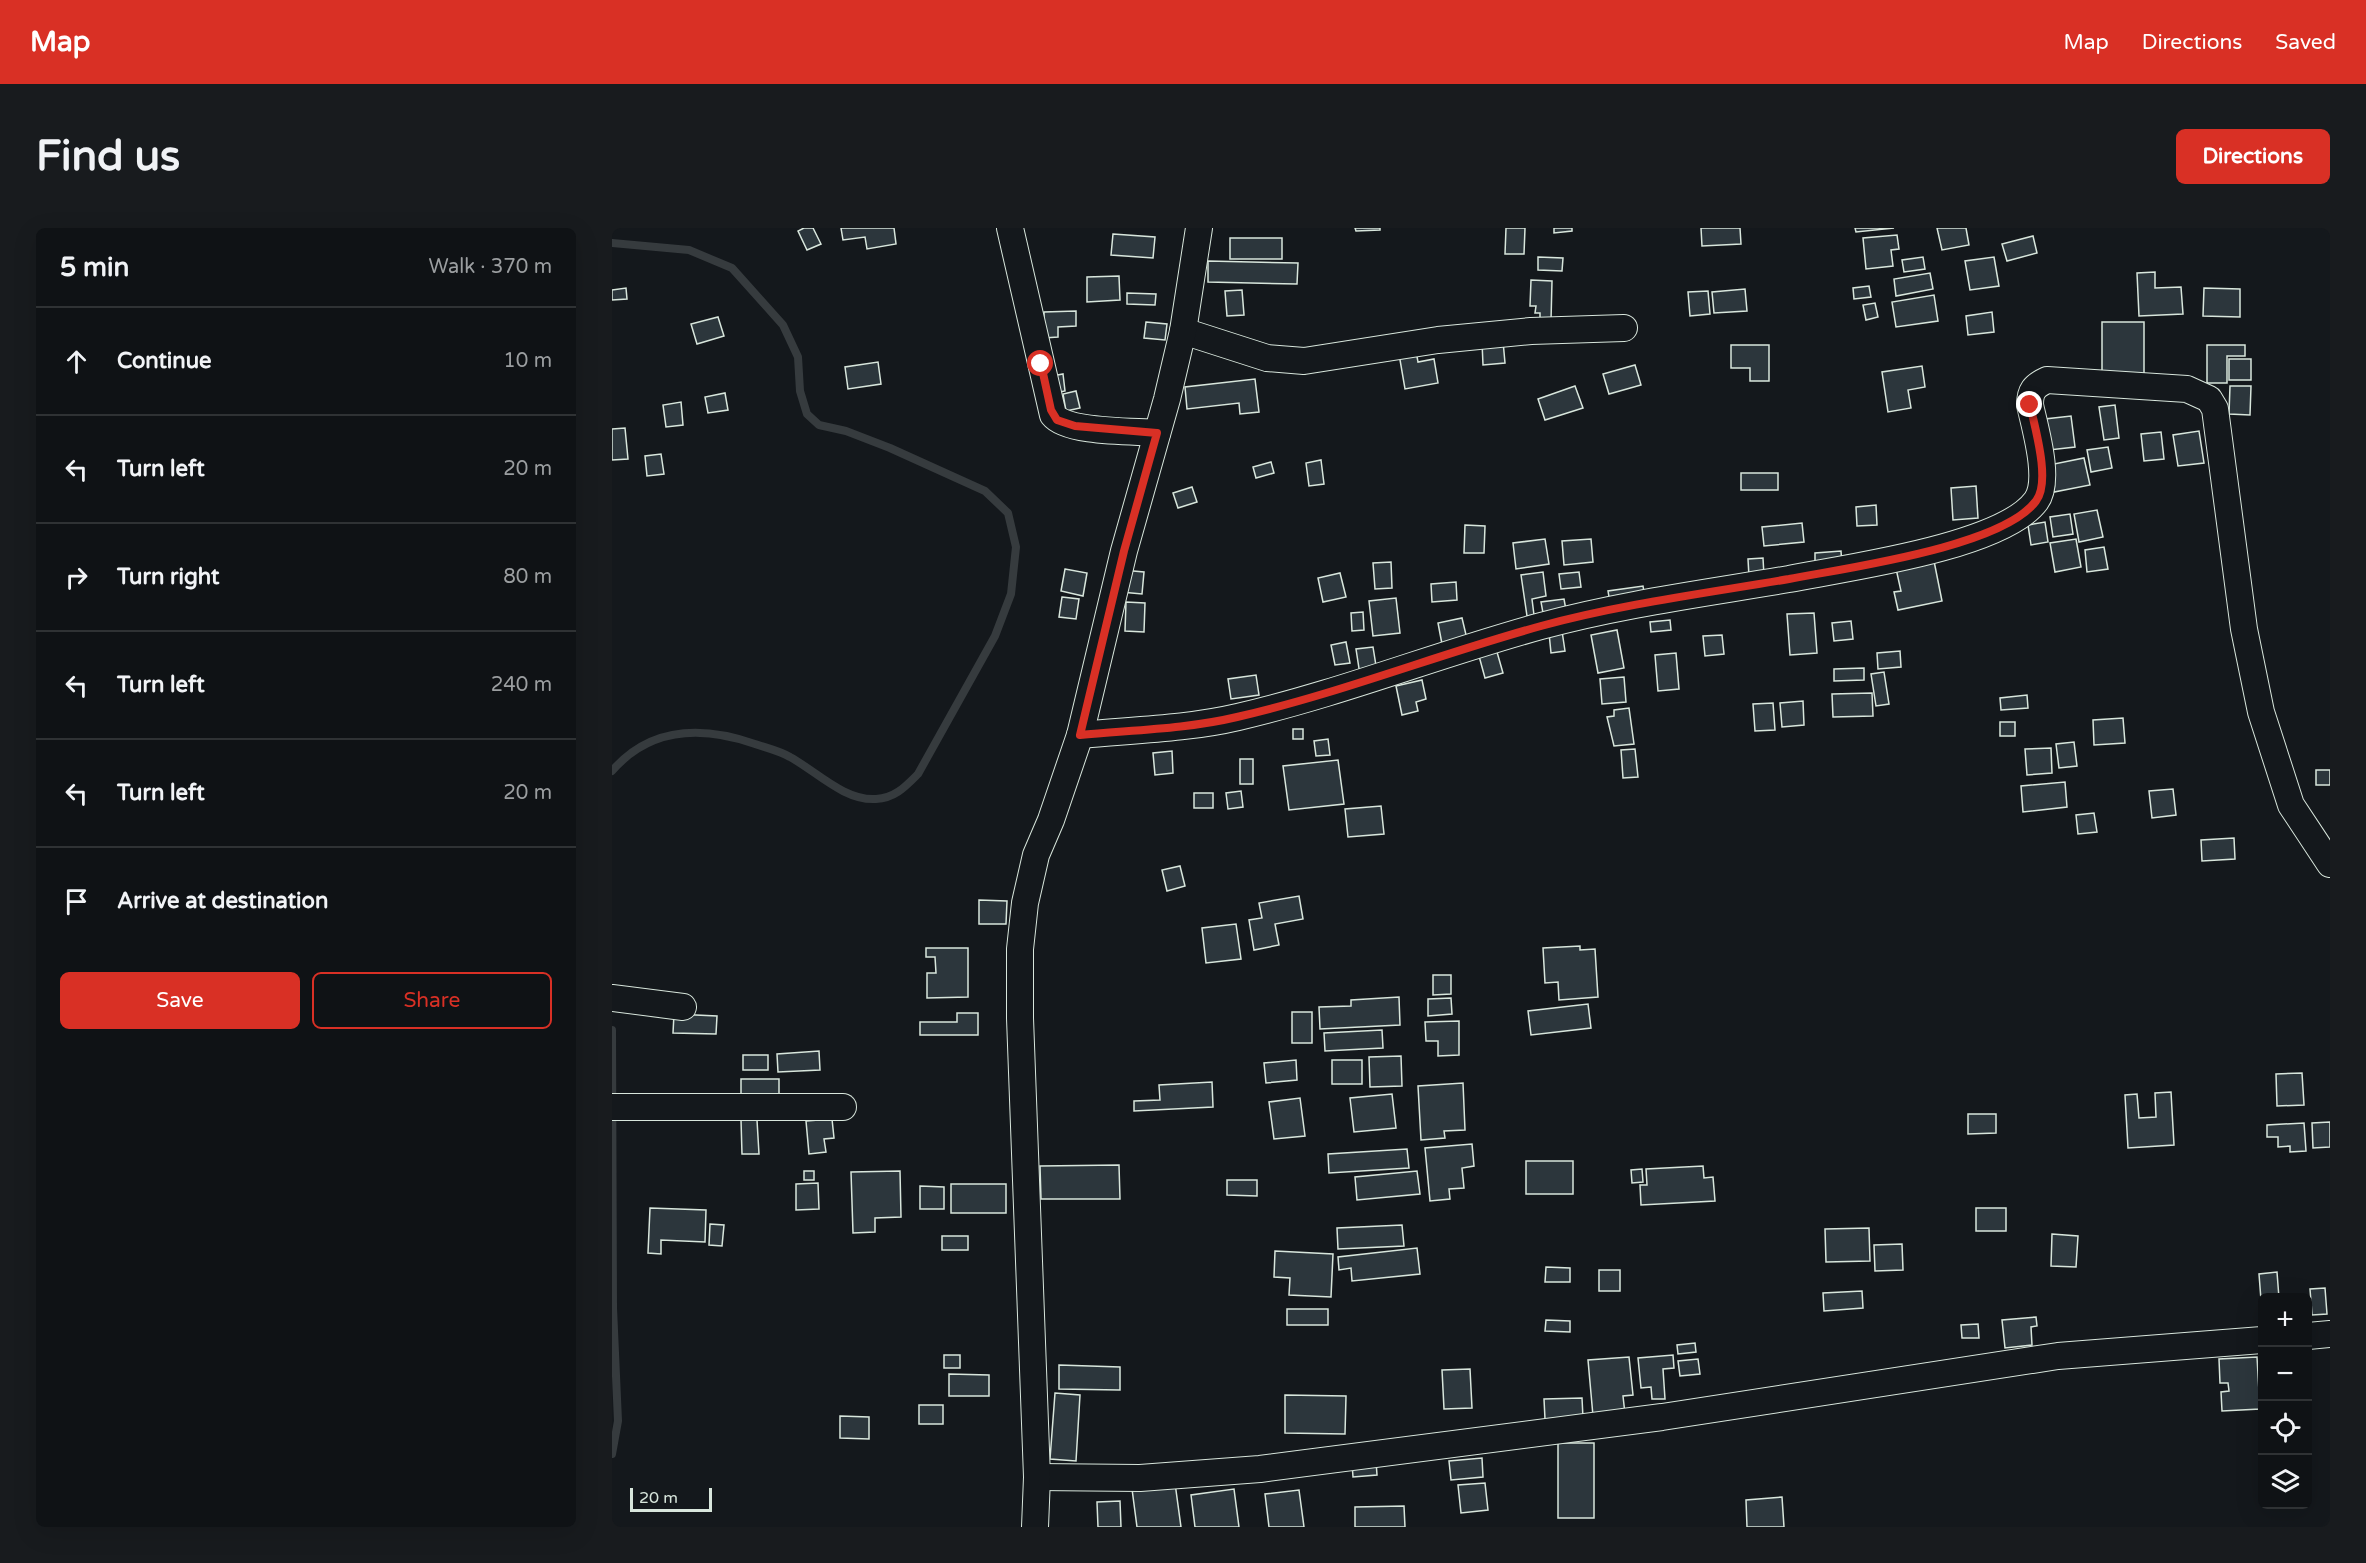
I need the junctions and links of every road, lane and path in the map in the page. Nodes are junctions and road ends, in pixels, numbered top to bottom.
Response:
1 (1010, 228) edge
2 (1199, 228) edge
3 (1624, 328) dead end
4 (1183, 331) junction
5 (1157, 433) junction
6 (1080, 735) junction
7 (2330, 864) edge
8 (620, 999) edge
9 (683, 1007) dead end
10 (623, 1107) edge
11 (843, 1107) dead end
12 (2330, 1334) edge
13 (2312, 1336) edge
14 (2258, 1340) edge
15 (1037, 1477) junction
16 (1035, 1527) edge

1 - 5 street
2 - 4 street
3 - 4 street
4 - 5 street
5 - 6 street
6 - 7 street
6 - 15 street
8 - 9 street
10 - 11 street
12 - 13 street
14 - 15 street
15 - 16 street

